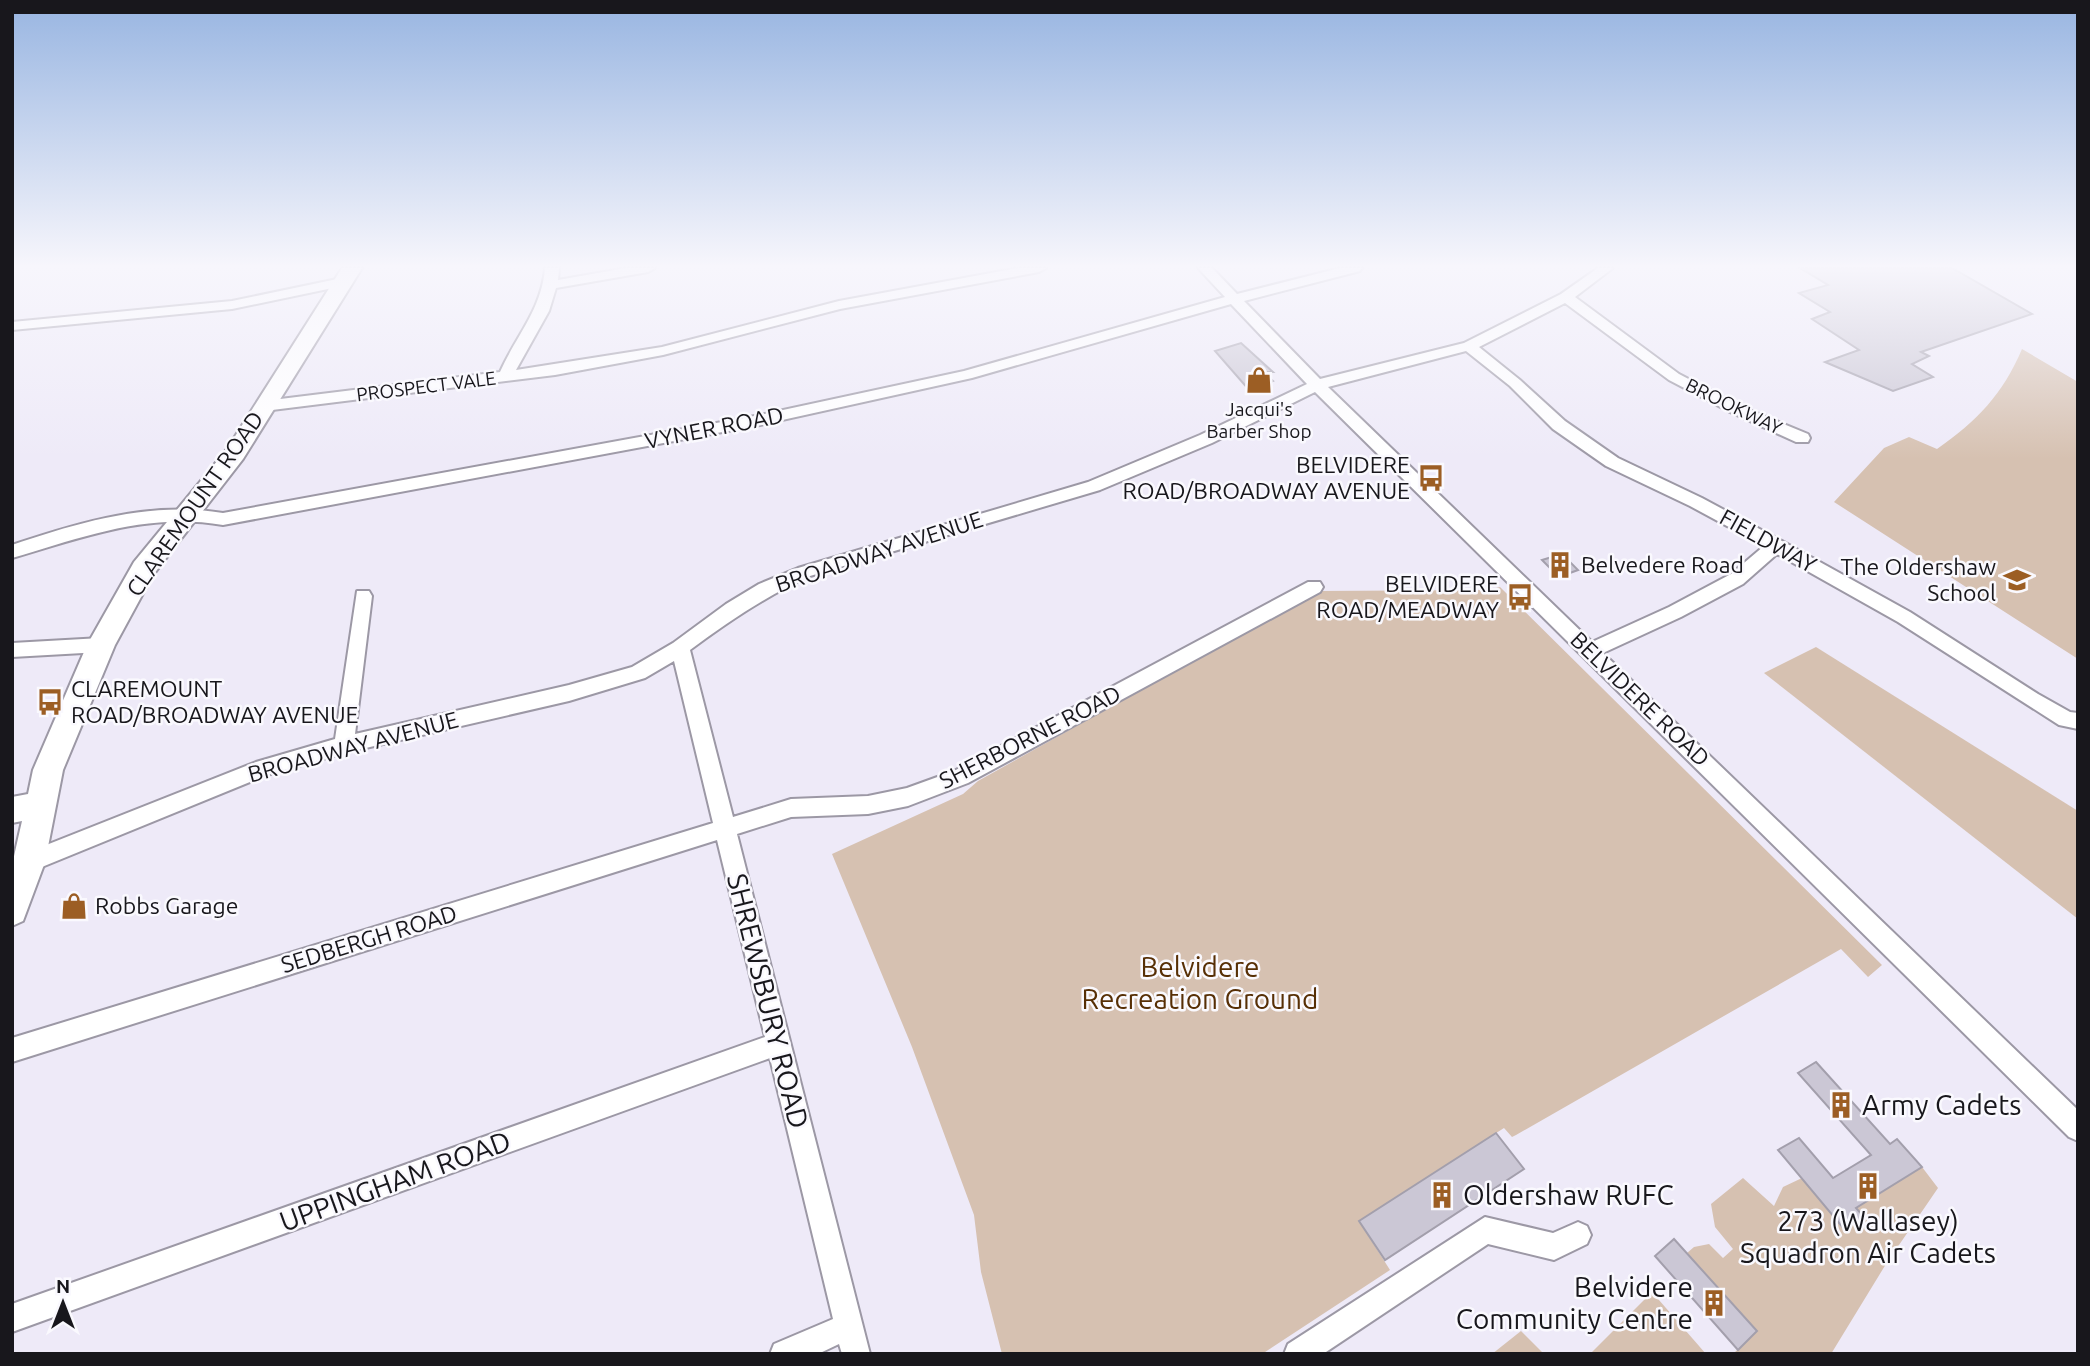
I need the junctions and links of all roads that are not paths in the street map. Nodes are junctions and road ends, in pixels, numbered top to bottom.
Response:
1 (311, 332) edge
2 (530, 332) edge
3 (733, 332) edge
4 (1118, 332) edge
5 (1267, 332) edge
6 (1497, 332) edge
7 (1613, 332) edge
8 (1469, 346) junction
9 (506, 375) junction
10 (1317, 385) junction
11 (264, 406) junction
12 (1802, 438) dead end
13 (186, 514) junction
14 (1776, 545) junction
15 (12, 552) edge
16 (1314, 587) dead end
17 (363, 596) dead end
18 (101, 645) junction
19 (680, 648) junction
20 (12, 650) edge
21 (1591, 650) junction
22 (2078, 721) edge
23 (344, 746) junction
24 (26, 808) edge
25 (726, 827) junction
26 (29, 862) junction
27 (12, 911) edge
28 (777, 1044) junction
29 (12, 1050) edge
30 (2078, 1128) edge
31 (1578, 1235) dead end
32 (12, 1318) edge
33 (849, 1326) junction
34 (784, 1354) edge
35 (856, 1354) edge
36 (1298, 1354) edge

1 - 11 street, CLAREMOUNT ROAD
2 - 9 street
3 - 9 street, PROSPECT VALE
4 - 13 street, VYNER ROAD
5 - 10 street, BELVIDERE ROAD
6 - 8 street, BROADWAY AVENUE
7 - 12 street, BROOKWAY
8 - 10 street, BROADWAY AVENUE
8 - 14 street, FIELDWAY
9 - 11 street, PROSPECT VALE
10 - 19 street, BROADWAY AVENUE
10 - 21 street, BELVIDERE ROAD
11 - 13 street, CLAREMOUNT ROAD
13 - 15 street, VYNER ROAD
13 - 18 street, CLAREMOUNT ROAD
14 - 21 street
14 - 22 street, FIELDWAY
16 - 25 street, SHERBORNE ROAD
17 - 23 street
18 - 20 street
18 - 24 street, CLAREMOUNT ROAD
19 - 23 street, BROADWAY AVENUE
19 - 25 street, SHREWSBURY ROAD
21 - 30 street, BELVIDERE ROAD
23 - 26 street, BROADWAY AVENUE
24 - 26 street, CLAREMOUNT ROAD
25 - 28 street, SHREWSBURY ROAD
25 - 29 street, SEDBERGH ROAD
26 - 27 street, CLAREMOUNT ROAD
28 - 32 street, UPPINGHAM ROAD
28 - 33 street, SHREWSBURY ROAD
31 - 36 street
33 - 34 street
33 - 35 street, SHREWSBURY ROAD

